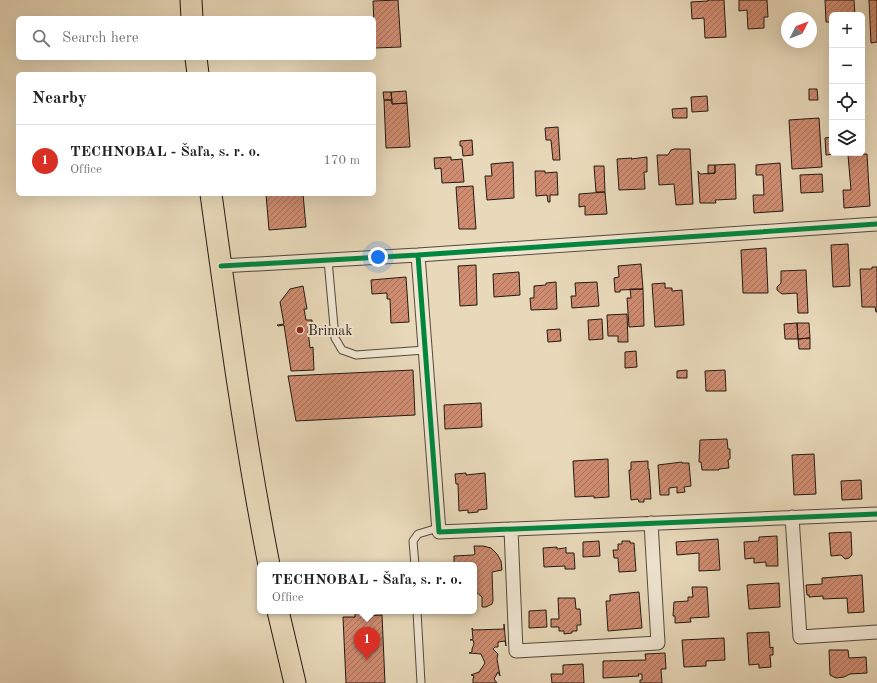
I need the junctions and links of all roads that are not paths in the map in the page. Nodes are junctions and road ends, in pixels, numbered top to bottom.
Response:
1 (191, 0) edge
2 (192, 16) edge
3 (196, 60) edge
4 (198, 72) edge
5 (211, 196) edge
6 (877, 224) edge
7 (418, 255) junction
8 (328, 260) junction
9 (221, 266) junction
10 (425, 350) junction
11 (877, 514) edge
12 (792, 517) junction
13 (651, 523) junction
14 (438, 528) junction
15 (511, 529) junction
16 (268, 562) edge
17 (415, 562) edge
18 (279, 614) edge
19 (417, 614) edge
20 (877, 632) edge
21 (294, 683) edge
22 (421, 683) edge

1 - 2 main road
3 - 4 main road
5 - 9 main road
6 - 7 street
7 - 8 street
7 - 10 street
8 - 9 street
8 - 10 lane
9 - 16 main road
10 - 14 street
11 - 12 street
12 - 13 street
12 - 20 street
13 - 15 street
13 - 15 street
14 - 15 street
14 - 17 lane
18 - 21 main road
19 - 22 lane

